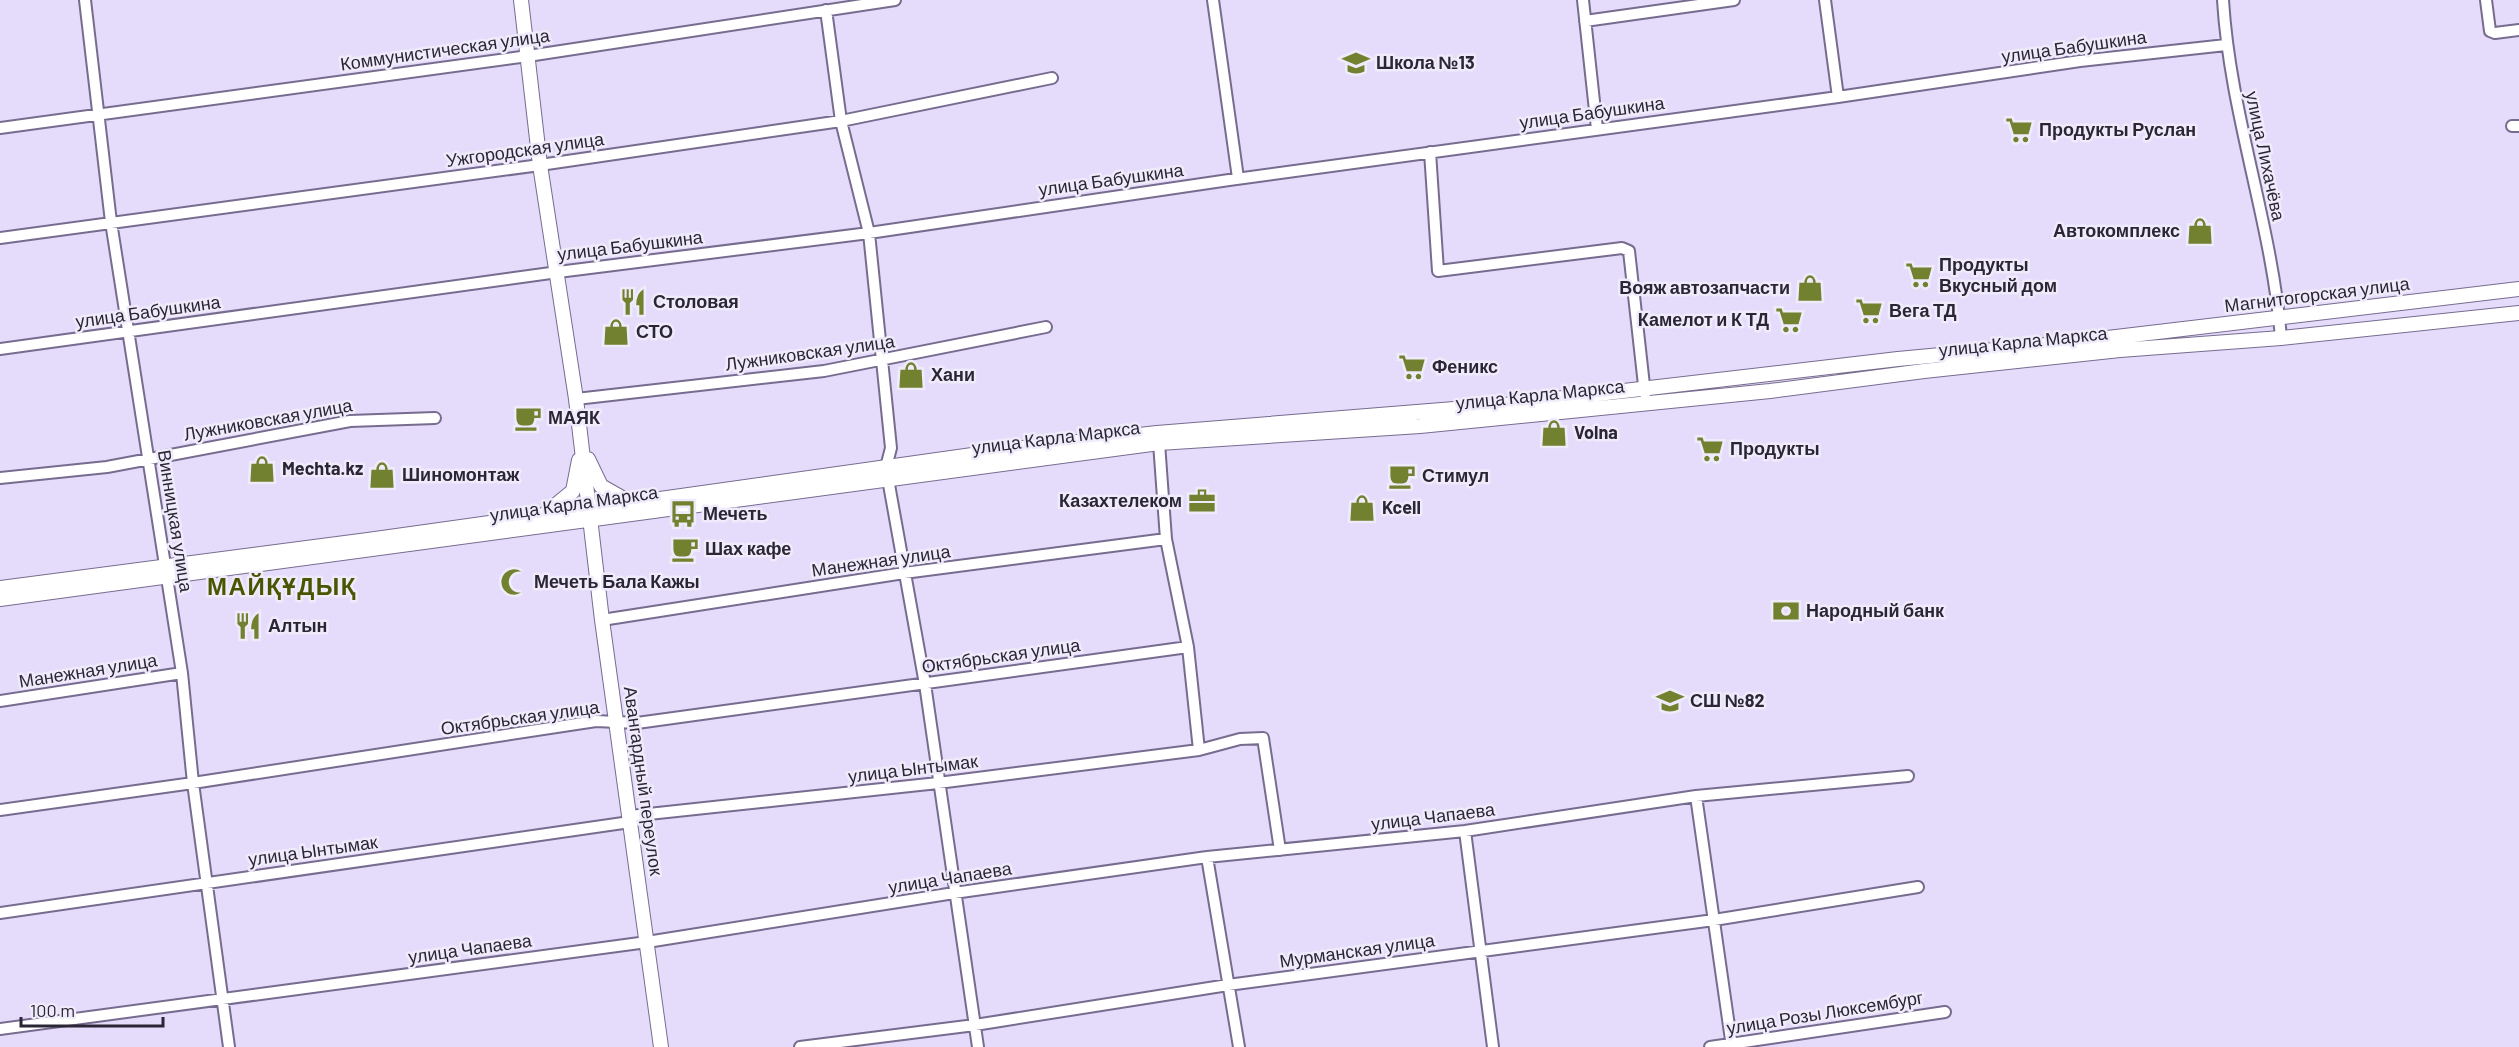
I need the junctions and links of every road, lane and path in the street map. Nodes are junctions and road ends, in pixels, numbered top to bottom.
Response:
1 (85, 0) edge
2 (521, 0) edge
3 (895, 0) edge
4 (1213, 0) edge
5 (1582, 0) edge
6 (1734, 0) edge
7 (1825, 0) edge
8 (2223, 0) edge
9 (2486, 0) edge
10 (826, 10) junction
11 (1585, 21) junction
12 (2519, 30) edge
13 (2226, 45) junction
14 (528, 56) junction
15 (1052, 78) dead end
16 (1838, 97) junction
17 (97, 114) junction
18 (841, 122) junction
19 (0, 128) edge
20 (1597, 129) junction
21 (1430, 152) junction
22 (540, 165) junction
23 (1238, 178) junction
24 (111, 222) junction
25 (868, 233) junction
26 (0, 238) edge
27 (558, 272) junction
28 (2519, 289) edge
29 (2519, 313) edge
30 (2280, 317) junction
31 (1046, 327) dead end
32 (128, 332) junction
33 (2281, 338) junction
34 (2119, 343) junction
35 (0, 349) edge
36 (882, 361) junction
37 (1644, 387) junction
38 (576, 399) junction
39 (1646, 403) junction
40 (435, 418) dead end
41 (580, 440) junction
42 (1159, 443) junction
43 (149, 458) junction
44 (887, 473) junction
45 (0, 478) edge
46 (631, 503) junction
47 (591, 514) junction
48 (543, 515) junction
49 (1166, 539) junction
50 (166, 571) junction
51 (904, 573) junction
52 (0, 588) edge
53 (0, 599) edge
54 (602, 620) junction
55 (1188, 647) junction
56 (182, 673) junction
57 (925, 684) junction
58 (0, 701) edge
59 (618, 722) junction
60 (1199, 750) junction
61 (1908, 776) dead end
62 (193, 783) junction
63 (938, 783) junction
64 (1696, 796) junction
65 (0, 810) edge
66 (630, 819) junction
67 (1465, 831) junction
68 (1280, 850) junction
69 (1207, 857) junction
70 (207, 883) junction
71 (1918, 887) dead end
72 (954, 893) junction
73 (0, 913) edge
74 (1714, 920) junction
75 (647, 942) junction
76 (1480, 950) junction
77 (1228, 985) junction
78 (224, 999) junction
79 (1945, 1012) dead end
80 (975, 1025) junction
81 (0, 1029) edge
82 (1732, 1046) edge
83 (229, 1047) edge
84 (661, 1047) edge
85 (800, 1047) edge
86 (978, 1047) edge
87 (1239, 1047) edge
88 (1493, 1047) edge
89 (1710, 1047) edge

1 - 17 street, Винницкая улица
2 - 14 main road
3 - 10 street, Коммунистическая улица
4 - 23 street
5 - 11 street
6 - 11 street
7 - 16 street
8 - 13 street, улица Лихачёва
9 - 12 street
10 - 14 street, Коммунистическая улица
10 - 18 street
11 - 20 street
13 - 16 street, улица Бабушкина
13 - 30 street, улица Лихачёва
14 - 17 street, Коммунистическая улица
14 - 22 main road
15 - 18 street, Ужгородская улица
16 - 20 street, улица Бабушкина
17 - 19 street, Коммунистическая улица
17 - 24 street, Винницкая улица
18 - 22 street, Ужгородская улица
18 - 25 street
20 - 21 street, улица Бабушкина
21 - 23 street, улица Бабушкина
21 - 37 street
22 - 24 street, Ужгородская улица
22 - 27 main road
23 - 25 street, улица Бабушкина
24 - 26 street, Ужгородская улица
24 - 32 street, Винницкая улица
25 - 27 street, улица Бабушкина
25 - 36 street
27 - 32 street, улица Бабушкина
27 - 38 main road
28 - 30 main road, Магнитогорская улица
29 - 33 main road, Магнитогорская улица
30 - 33 street, улица Лихачёва
30 - 34 main road, Магнитогорская улица
31 - 36 street, Лужниковская улица
32 - 35 street, улица Бабушкина
32 - 43 street, Винницкая улица
33 - 34 main road, Магнитогорская улица
34 - 37 main road, улица Карла Маркса
34 - 39 main road, улица Карла Маркса
36 - 38 street, Лужниковская улица
36 - 44 street
37 - 39 street
37 - 44 main road, улица Карла Маркса
38 - 41 main road
39 - 42 main road, улица Карла Маркса
40 - 43 street, Лужниковская улица
41 - 46 main road
41 - 47 main road, Авангардный переулок
41 - 48 main road
42 - 44 main road, улица Карла Маркса
42 - 49 street
43 - 45 street, Лужниковская улица
43 - 50 street, Винницкая улица
44 - 46 main road, улица Карла Маркса
44 - 47 main road, улица Карла Маркса
44 - 51 street
46 - 47 main road, улица Карла Маркса
47 - 48 main road, улица Карла Маркса
47 - 50 main road, улица Карла Маркса
47 - 54 main road, Авангардный переулок
48 - 50 main road, улица Карла Маркса
49 - 51 street, Манежная улица
49 - 55 street
50 - 52 main road, улица Карла Маркса
50 - 53 main road, улица Карла Маркса
50 - 56 street, Винницкая улица
51 - 54 street, Манежная улица
51 - 57 street
54 - 59 main road, Авангардный переулок
55 - 57 street, Октябрьская улица
55 - 60 street
56 - 58 street, Манежная улица
56 - 62 street, Винницкая улица
57 - 59 street, Октябрьская улица
57 - 63 street
59 - 62 street, Октябрьская улица
59 - 66 main road, Авангардный переулок
60 - 63 street, улица Ынтымак
60 - 68 street, улица Ынтымак
61 - 64 street, улица Чапаева
62 - 65 street, Октябрьская улица
62 - 70 street, Винницкая улица
63 - 66 street, улица Ынтымак
63 - 72 street
64 - 67 street, улица Чапаева
64 - 74 street
66 - 70 street, улица Ынтымак
66 - 75 main road, Авангардный переулок
67 - 68 street, улица Чапаева
67 - 76 street
68 - 69 street, улица Чапаева
69 - 72 street, улица Чапаева
69 - 77 street
70 - 73 street, улица Ынтымак
70 - 78 street, Винницкая улица
71 - 74 street, Мурманская улица
72 - 75 street, улица Чапаева
72 - 80 street
74 - 76 street, Мурманская улица
74 - 82 street
75 - 78 street, улица Чапаева
75 - 84 main road, Авангардный переулок
76 - 77 street, Мурманская улица
76 - 88 street
77 - 80 street, Мурманская улица
77 - 87 street
78 - 81 street, улица Чапаева
78 - 83 street, Винницкая улица
79 - 82 street, улица Розы Люксембург
80 - 85 street, Мурманская улица
80 - 86 street
82 - 89 street, улица Розы Люксембург

